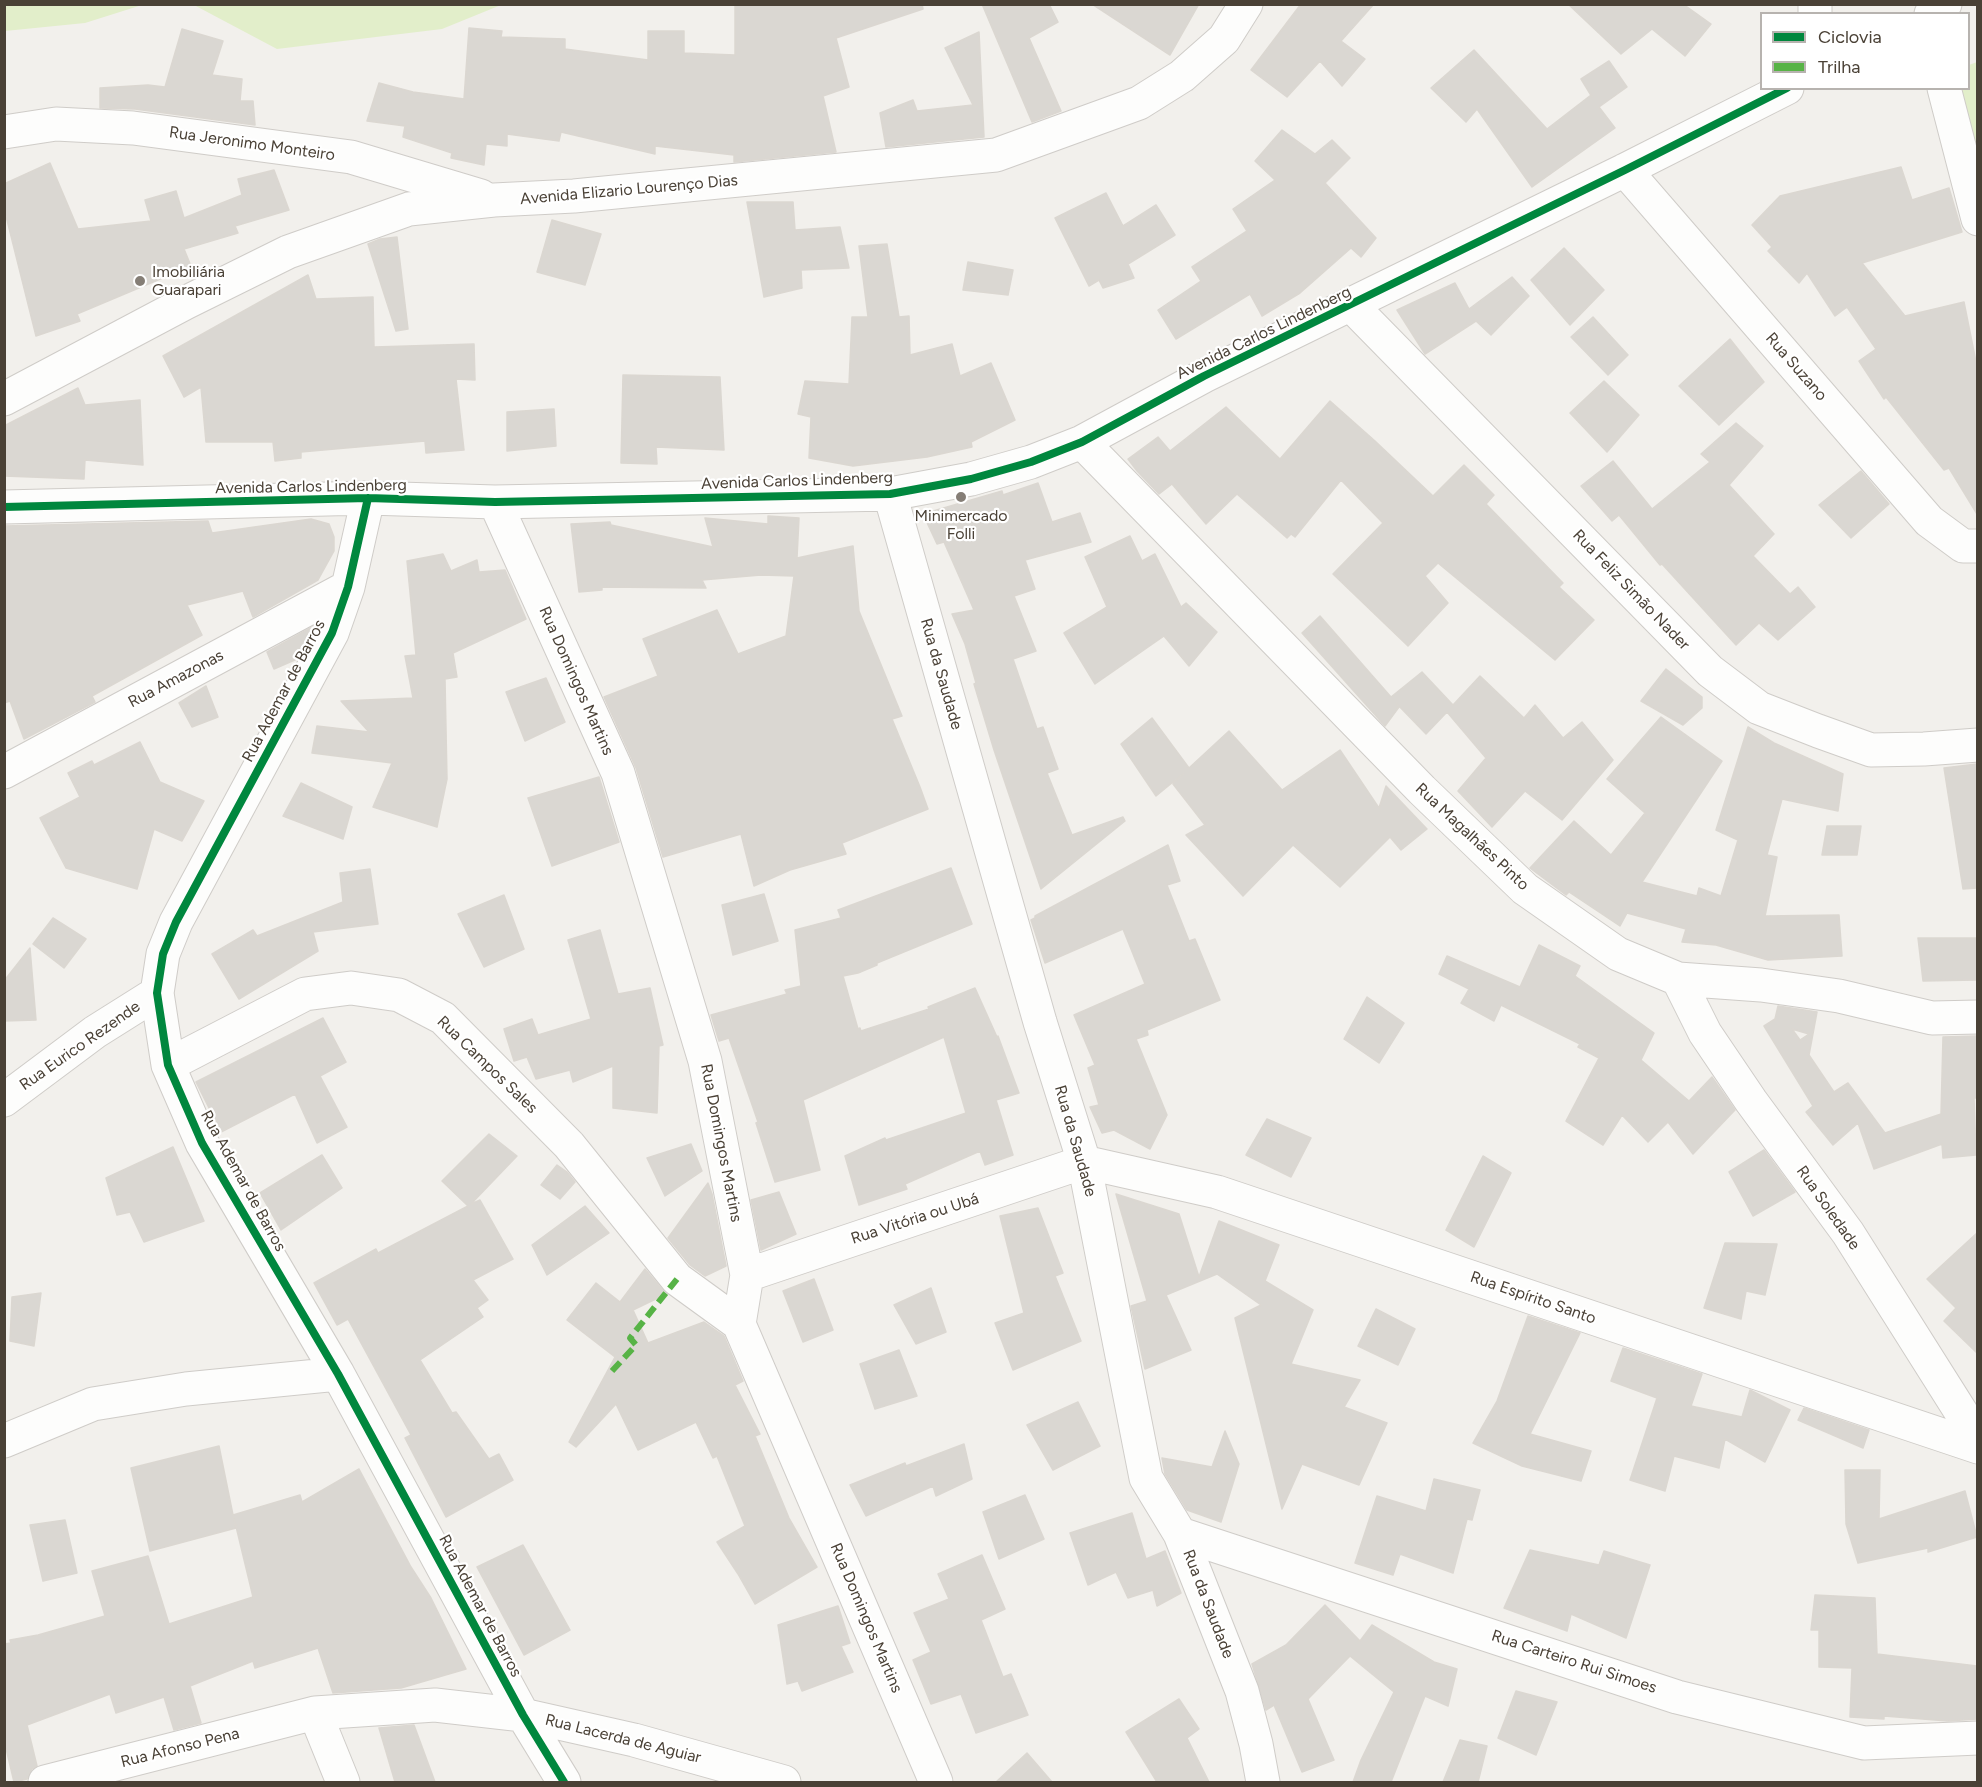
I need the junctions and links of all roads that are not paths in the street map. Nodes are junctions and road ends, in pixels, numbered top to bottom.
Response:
1 (1246, 4) edge
2 (1783, 90) edge
3 (1945, 90) edge
4 (4, 132) edge
5 (1625, 170) junction
6 (494, 200) junction
7 (1977, 219) edge
8 (1351, 305) junction
9 (4, 399) edge
10 (1082, 442) junction
11 (890, 494) junction
12 (368, 498) junction
13 (495, 501) junction
14 (4, 507) edge
15 (1977, 546) edge
16 (348, 587) junction
17 (1977, 745) edge
18 (4, 772) edge
19 (1678, 979) junction
20 (157, 993) junction
21 (1977, 1017) edge
22 (168, 1065) junction
23 (4, 1100) edge
24 (1084, 1162) junction
25 (747, 1275) junction
26 (739, 1324) junction
27 (338, 1374) junction
28 (1977, 1439) edge
29 (4, 1441) edge
30 (1977, 1447) edge
31 (1180, 1534) junction
32 (315, 1713) junction
33 (523, 1715) junction
34 (1977, 1738) edge
35 (45, 1782) edge
36 (343, 1782) edge
37 (564, 1782) edge
38 (784, 1782) edge
39 (936, 1782) edge
40 (1263, 1782) edge

1 - 6 street, Avenida Elizario Lourenço Dias
2 - 5 street, Avenida Carlos Lindenberg
3 - 7 street
4 - 6 street, Rua Jeronimo Monteiro
5 - 8 street, Avenida Carlos Lindenberg
5 - 15 street, Rua Suzano
6 - 9 street, Avenida Elizario Lourenço Dias
8 - 10 street, Avenida Carlos Lindenberg
8 - 17 street, Rua Feliz Simão Nader
10 - 11 street, Avenida Carlos Lindenberg
10 - 19 street, Rua Magalhães Pinto
11 - 13 street, Avenida Carlos Lindenberg
11 - 24 street, Rua da Saudade
12 - 13 street, Avenida Carlos Lindenberg
12 - 14 street, Avenida Carlos Lindenberg
12 - 16 street, Rua Ademar de Barros
13 - 25 street, Rua Domingos Martins
16 - 18 street, Rua Amazonas
16 - 20 street, Rua Ademar de Barros
19 - 21 street, Rua Magalhães Pinto
19 - 28 street, Rua Soledade
20 - 22 street, Rua Ademar de Barros
20 - 23 street, Rua Eurico Rezende
22 - 26 street, Rua Campos Sales
22 - 27 street, Rua Ademar de Barros
24 - 25 street, Rua Vitória ou Ubá
24 - 30 street, Rua Espírito Santo
24 - 31 street, Rua da Saudade
25 - 26 street, Rua Domingos Martins
26 - 39 street, Rua Domingos Martins
27 - 29 street
27 - 33 street, Rua Ademar de Barros
31 - 34 street, Rua Carteiro Rui Simoes
31 - 40 street, Rua da Saudade
32 - 33 street, Rua Lacerda de Aguiar
32 - 35 street, Rua Afonso Pena
32 - 36 street
33 - 37 street, Rua Ademar de Barros
33 - 38 street, Rua Lacerda de Aguiar

